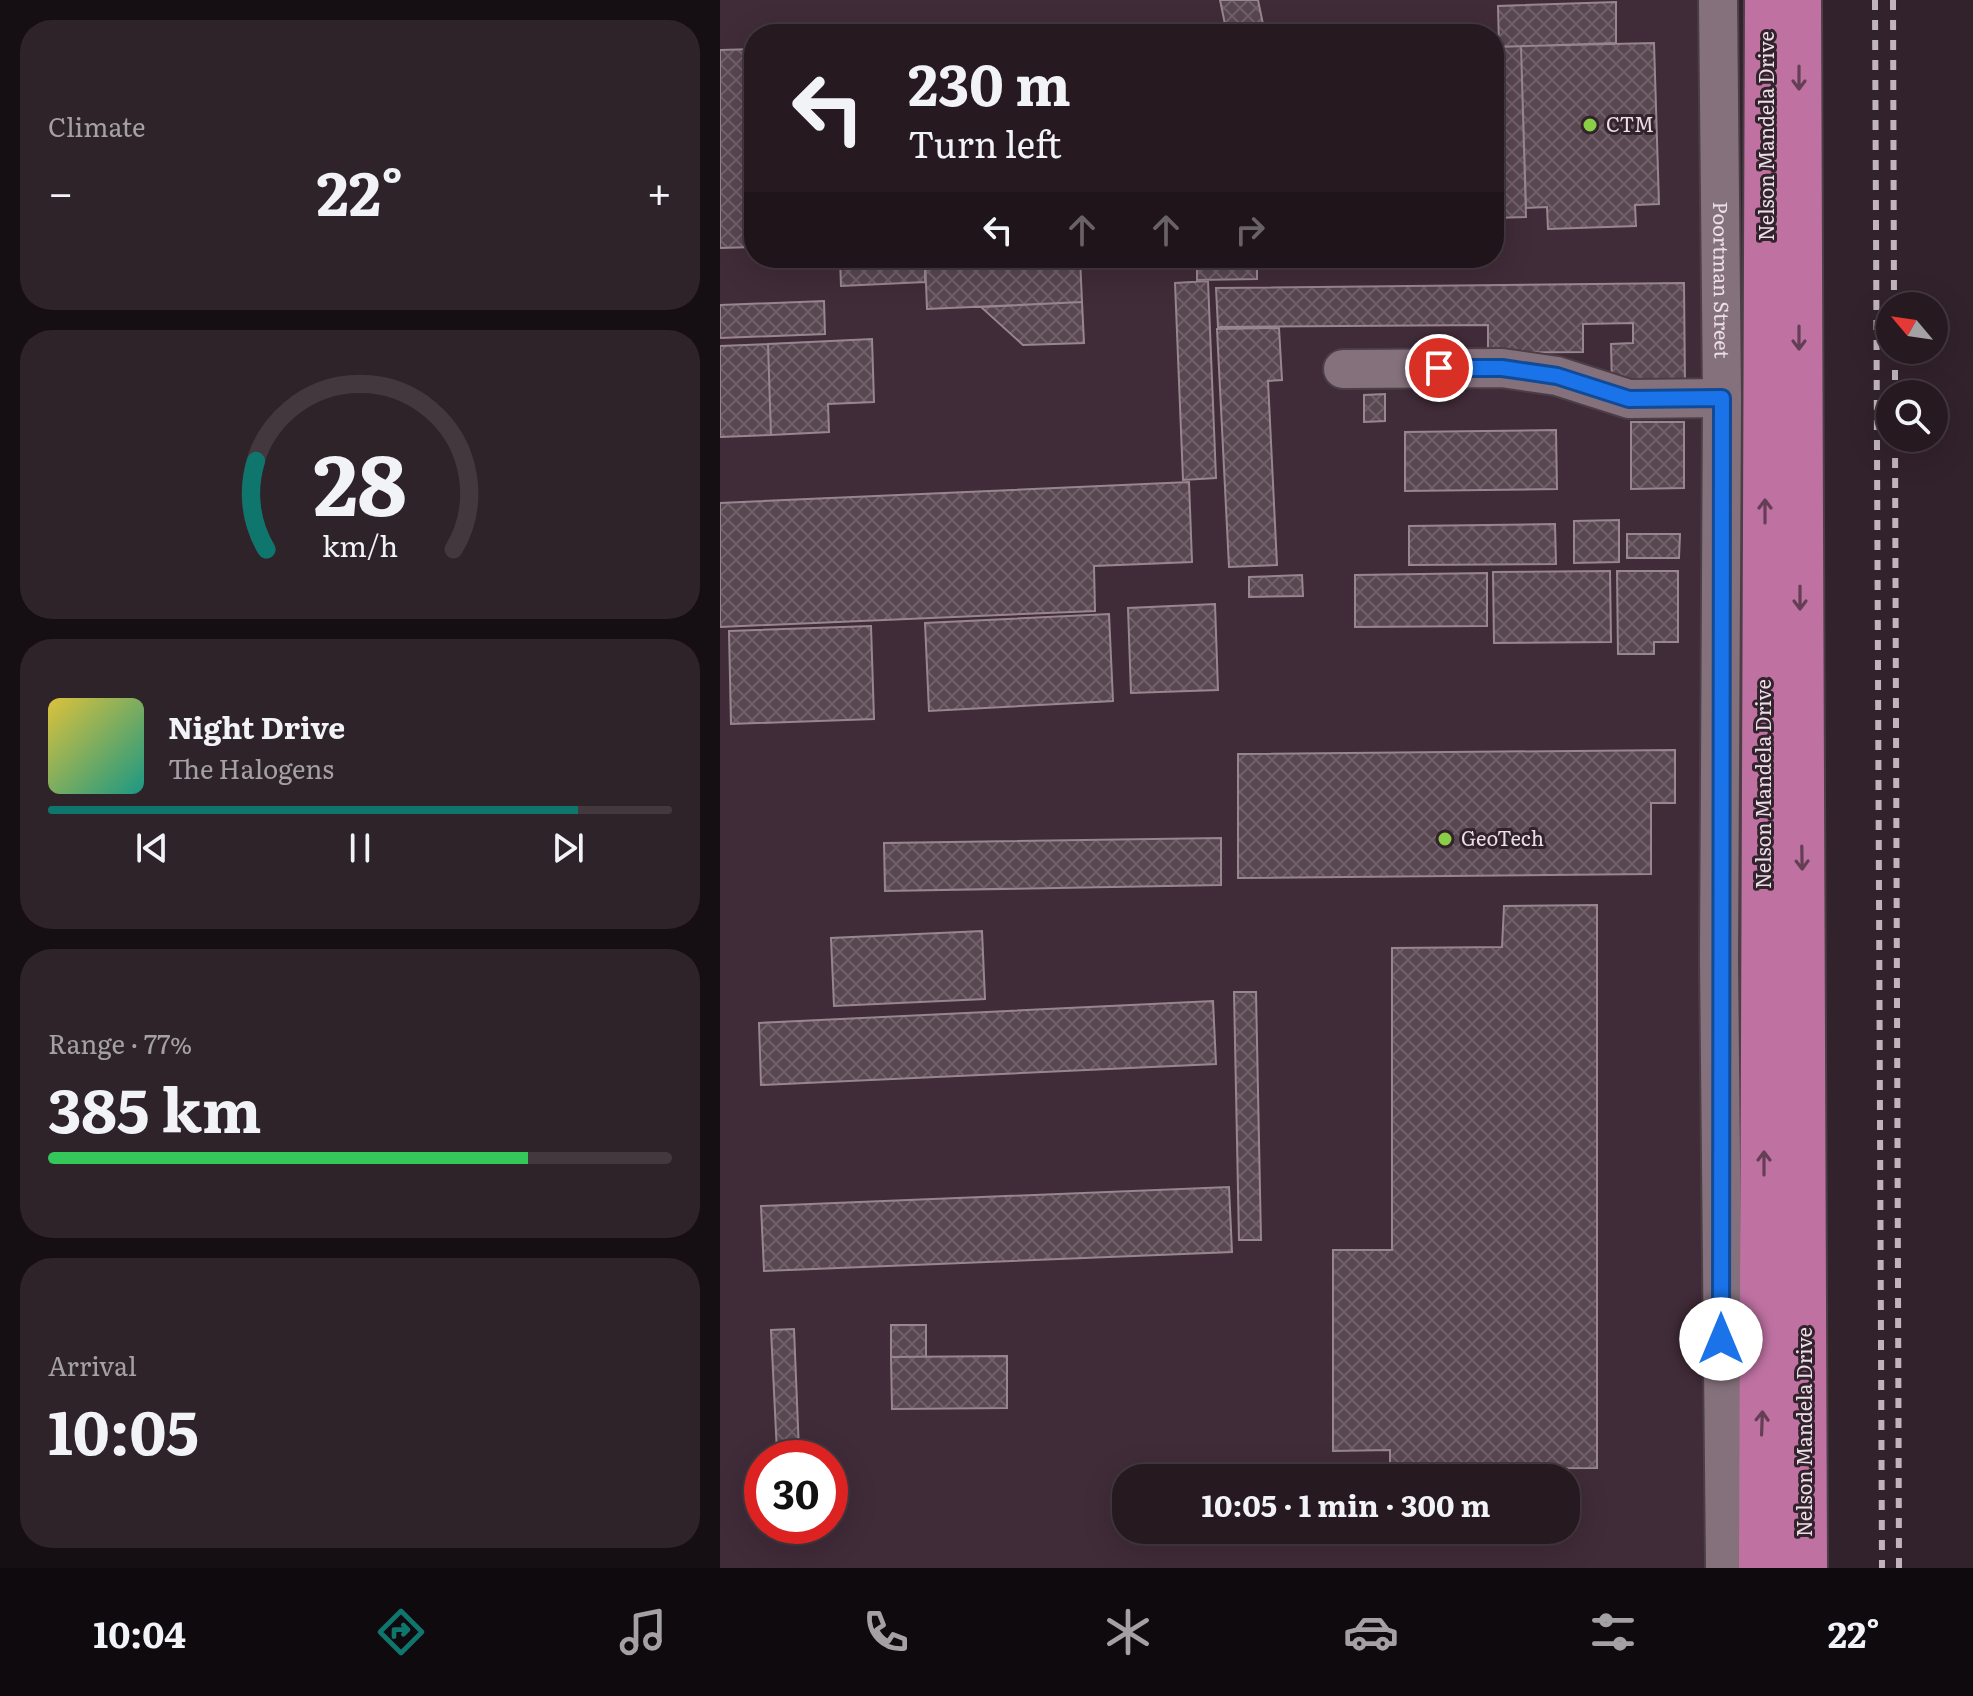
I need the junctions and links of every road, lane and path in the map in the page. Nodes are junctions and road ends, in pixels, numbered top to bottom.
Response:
1 (1718, 0) edge
2 (1767, 0) edge
3 (1799, 0) edge
4 (1343, 369) dead end
5 (1722, 398) junction
6 (1725, 1568) edge
7 (1761, 1568) edge
8 (1805, 1568) edge

1 - 5 street, Poortman Street
7 -> 2 highway, Nelson Mandela Drive
3 -> 8 highway, Nelson Mandela Drive
4 - 5 street
5 - 6 street, Poortman Street

